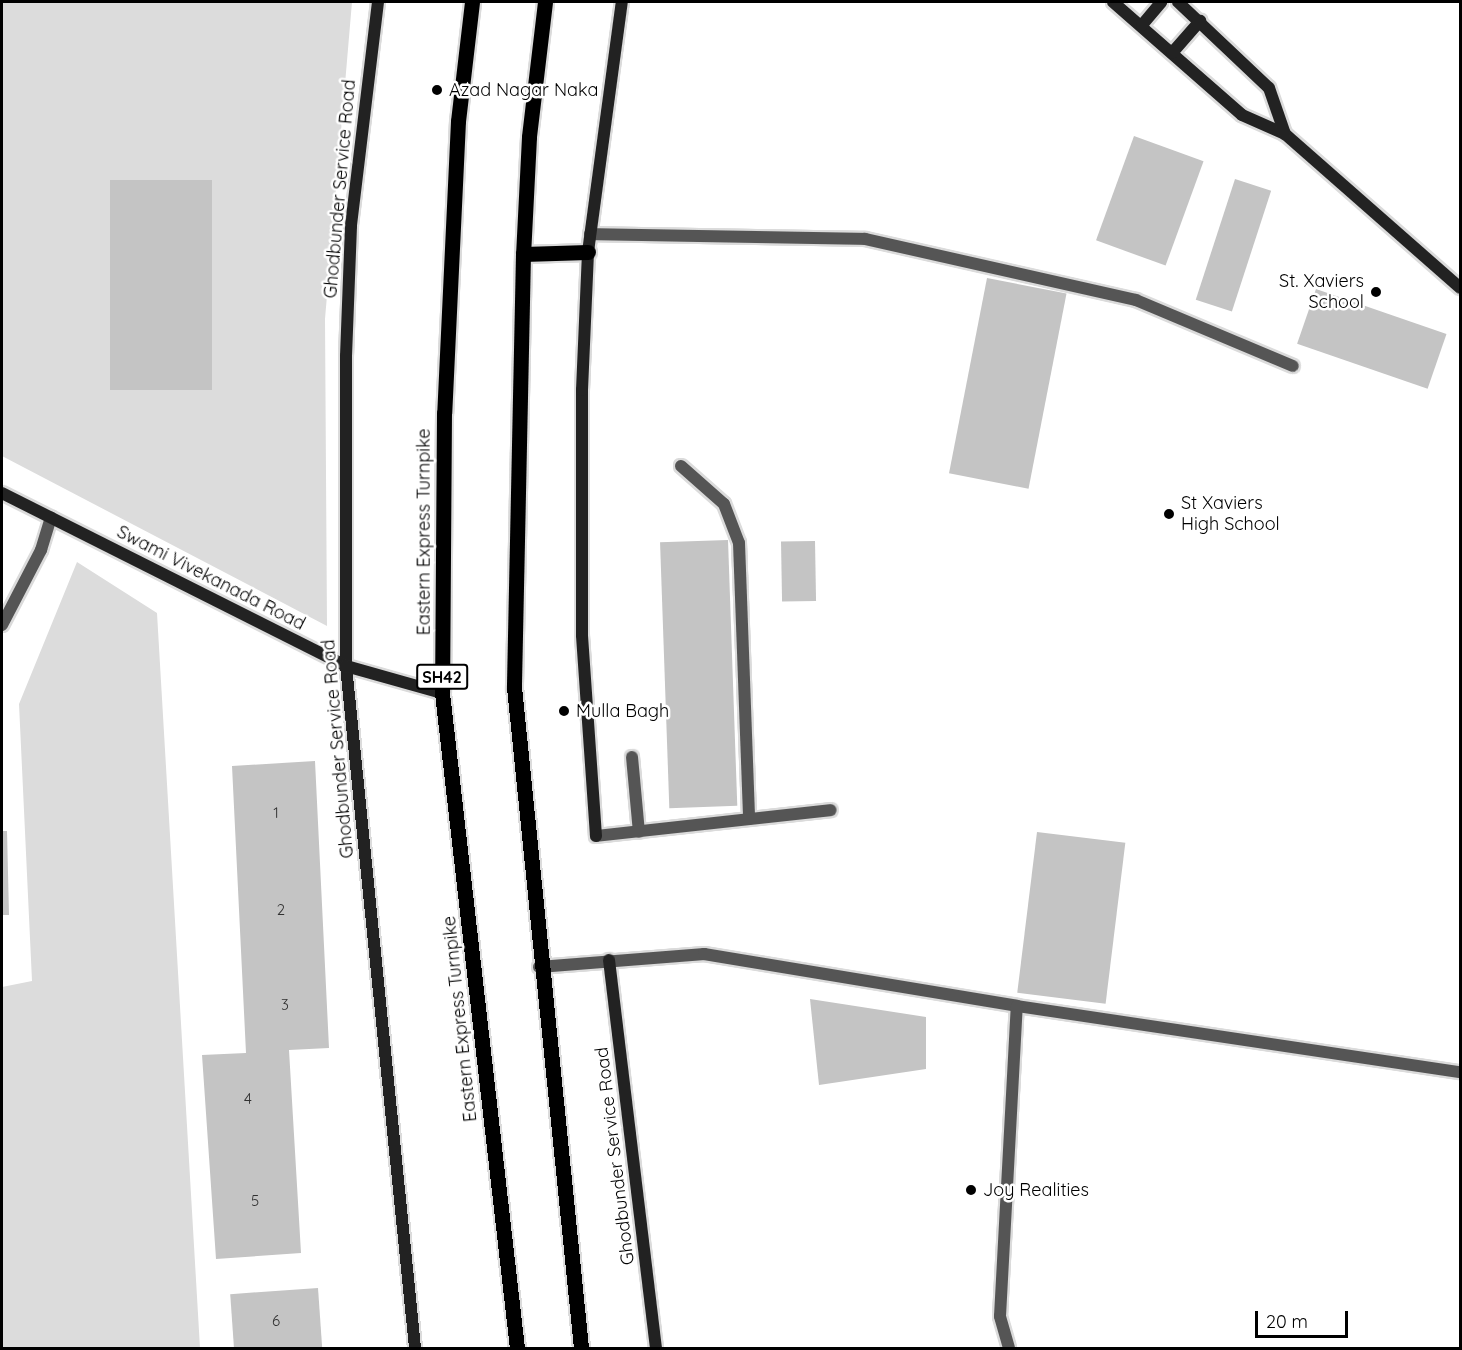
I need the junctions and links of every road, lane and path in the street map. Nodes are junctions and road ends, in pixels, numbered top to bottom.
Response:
1 (378, 2) edge
2 (472, 2) edge
3 (545, 2) edge
4 (622, 2) edge
5 (1113, 2) edge
6 (1161, 2) edge
7 (1178, 2) edge
8 (1200, 21) junction
9 (1142, 25) junction
10 (1172, 53) junction
11 (1285, 134) junction
12 (590, 234) junction
13 (588, 252) junction
14 (523, 254) junction
15 (1461, 288) edge
16 (1293, 366) dead end
17 (681, 466) dead end
18 (2, 493) edge
19 (51, 517) junction
20 (2, 625) edge
21 (346, 666) junction
22 (442, 693) junction
23 (632, 757) dead end
24 (831, 810) dead end
25 (749, 819) junction
26 (639, 832) junction
27 (609, 960) junction
28 (539, 967) junction
29 (1017, 1006) junction
30 (1461, 1072) edge
31 (415, 1348) edge
32 (517, 1348) edge
33 (581, 1348) edge
34 (656, 1348) edge
35 (1010, 1348) edge

1 - 21 street, Ghodbunder Service Road
2 - 22 main road, Eastern Express Turnpike / SH42
3 - 14 main road
4 - 12 street
5 - 9 street
6 - 9 street
7 - 8 street
8 - 10 street
8 - 11 street
9 - 10 street
10 - 11 street
11 - 15 street
12 - 13 street
12 - 16 street
13 - 14 main road
13 - 26 street
14 - 28 main road
17 - 25 street
18 - 19 street, Swami Vivekanada Road
19 - 20 street
19 - 21 street, Swami Vivekanada Road
21 - 22 street, Swami Vivekanada Road
21 - 31 street, Ghodbunder Service Road
22 - 32 main road, Eastern Express Turnpike / SH42
23 - 26 street
24 - 25 street
25 - 26 street
27 - 28 street
27 - 29 street
27 - 34 street, Ghodbunder Service Road
28 - 33 main road
29 - 30 street
29 - 35 street

